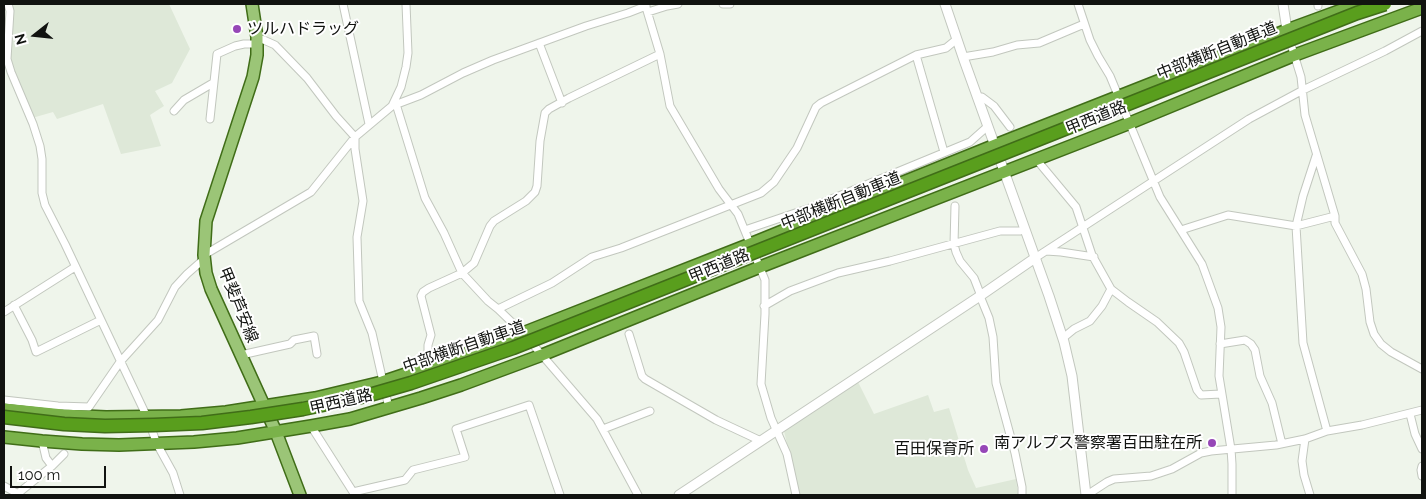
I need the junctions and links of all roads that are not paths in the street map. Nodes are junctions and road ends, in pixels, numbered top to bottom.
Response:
1 (8, 4) edge
2 (252, 4) edge
3 (343, 4) edge
4 (406, 4) edge
5 (678, 4) edge
6 (723, 4) edge
7 (730, 4) edge
8 (945, 4) edge
9 (1078, 4) edge
10 (1283, 4) edge
11 (1358, 4) edge
12 (1369, 4) edge
13 (1385, 4) edge
14 (647, 7) edge
15 (1422, 8) edge
16 (1084, 24) junction
17 (1287, 30) junction
18 (1422, 31) edge
19 (957, 39) junction
20 (257, 40) junction
21 (539, 43) junction
22 (660, 54) junction
23 (916, 55) junction
24 (1294, 55) junction
25 (963, 57) junction
26 (213, 83) junction
27 (1303, 90) junction
28 (1118, 96) junction
29 (977, 97) junction
30 (562, 102) junction
31 (394, 105) junction
32 (174, 111) dead end
33 (210, 119) dead end
34 (1130, 122) junction
35 (369, 124) junction
36 (988, 126) junction
37 (1010, 127) dead end
38 (355, 137) junction
39 (995, 145) junction
40 (944, 152) junction
41 (1316, 156) junction
42 (1036, 159) junction
43 (1004, 171) junction
44 (1154, 181) junction
45 (732, 204) junction
46 (955, 206) dead end
47 (1335, 216) junction
48 (1296, 226) junction
49 (1082, 228) junction
50 (1025, 229) junction
51 (745, 230) junction
52 (1181, 230) junction
53 (750, 244) junction
54 (954, 244) junction
55 (1046, 251) junction
56 (204, 257) junction
57 (1094, 257) junction
58 (1035, 258) junction
59 (75, 267) junction
60 (760, 267) junction
61 (462, 273) junction
62 (1111, 289) junction
63 (980, 296) junction
64 (14, 305) junction
65 (764, 306) junction
66 (498, 309) junction
67 (4, 312) edge
68 (101, 320) junction
69 (523, 334) junction
70 (629, 334) dead end
71 (1063, 338) junction
72 (1220, 344) junction
73 (317, 354) dead end
74 (241, 355) junction
75 (428, 355) dead end
76 (542, 355) junction
77 (120, 362) junction
78 (1422, 370) edge
79 (382, 382) junction
80 (1221, 394) junction
81 (4, 400) edge
82 (264, 406) junction
83 (389, 408) junction
84 (4, 409) edge
85 (302, 409) junction
86 (1422, 410) edge
87 (650, 411) dead end
88 (1410, 414) junction
89 (4, 417) edge
90 (147, 417) junction
91 (311, 426) junction
92 (603, 429) junction
93 (776, 431) junction
94 (1327, 431) junction
95 (276, 432) junction
96 (4, 437) edge
97 (1305, 439) junction
98 (761, 440) junction
99 (42, 441) junction
100 (158, 444) junction
101 (1282, 444) junction
102 (1231, 449) junction
103 (1422, 449) edge
104 (64, 454) dead end
105 (52, 466) junction
106 (1422, 466) edge
107 (1422, 476) edge
108 (4, 486) edge
109 (354, 494) edge
110 (18, 495) edge
111 (180, 495) edge
112 (300, 495) edge
113 (560, 495) edge
114 (638, 495) edge
115 (679, 495) edge
116 (796, 495) edge
117 (1022, 495) edge
118 (1086, 495) edge
119 (1232, 495) edge
120 (1310, 495) edge

1 - 59 street
2 - 20 main road, 甲斐芦安線
3 - 35 street
4 - 31 street
5 - 14 street
6 - 7 street
8 - 19 street
9 - 16 street
10 - 17 street
11 - 17 highway, 甲西道路
12 - 85 highway, 中部横断自動車道, bridge
13 - 85 highway, 中部横断自動車道, bridge
14 - 21 street
14 - 22 street
15 - 24 highway, 甲西道路
16 - 25 street
16 - 28 street
17 - 24 street
17 - 28 highway, 甲西道路
18 - 27 street
19 - 23 street
19 - 25 street
20 - 26 street
20 - 38 street
20 - 56 main road, 甲斐芦安線
21 - 30 street
21 - 31 street
22 - 30 street
22 - 45 street
23 - 40 street
23 - 45 street
24 - 27 street
24 - 34 highway, 甲西道路
25 - 29 street
26 - 32 street
26 - 33 street
27 - 41 street
27 - 44 street
28 - 34 street
28 - 39 highway, 甲西道路
29 - 36 street
29 - 37 street
30 - 61 street
31 - 35 street
31 - 61 street
34 - 42 highway, 甲西道路
34 - 44 street
35 - 38 street
36 - 39 street
36 - 40 street
38 - 56 street
38 - 79 street
39 - 43 street
39 - 53 highway, 甲西道路
40 - 51 street
41 - 47 street
41 - 48 street
42 - 43 highway, 甲西道路
42 - 49 street
43 - 50 street
43 - 60 highway, 甲西道路
44 - 49 street
44 - 52 street
45 - 51 street
45 - 66 street
46 - 54 street
47 - 48 street
47 - 78 street
48 - 52 street
48 - 94 street
49 - 55 street
49 - 57 street
50 - 54 street
50 - 58 street
51 - 53 street
52 - 72 street
53 - 60 street
53 - 69 highway, 甲西道路
54 - 63 street
54 - 65 street
55 - 57 street
55 - 58 street
56 - 74 main road, 甲斐芦安線
56 - 77 street
57 - 62 street
58 - 63 street
58 - 71 street
59 - 64 street
59 - 68 street
60 - 65 street
60 - 76 highway, 甲西道路
61 - 66 street
61 - 75 street
62 - 71 street
62 - 80 street
63 - 93 street
63 - 117 street
64 - 67 street
64 - 68 street
65 - 93 street
66 - 69 street
68 - 77 street
69 - 76 street
69 - 79 highway, 甲西道路
70 - 98 street
71 - 118 street
72 - 80 street
72 - 101 street
73 - 74 street
74 - 82 main road, 甲斐芦安線
76 - 83 highway, 甲西道路
76 - 92 street
77 - 81 street
77 - 90 street
79 - 82 highway, 甲西道路
79 - 83 street
80 - 102 street
82 - 90 highway, 甲西道路
82 - 95 main road, 甲斐芦安線
83 - 91 highway, 甲西道路
84 - 90 highway, 甲西道路
85 - 89 highway, 中部横断自動車道, bridge
86 - 88 street
87 - 92 street
88 - 94 street
88 - 103 street
90 - 100 street
91 - 95 highway, 甲西道路
91 - 109 street
92 - 114 street
93 - 98 street
93 - 116 street
94 - 97 street
95 - 100 highway, 甲西道路
95 - 112 main road, 甲斐芦安線
96 - 99 highway, 甲西道路
97 - 101 street
97 - 120 street
98 - 115 street
99 - 100 highway, 甲西道路
99 - 105 street
100 - 111 street
101 - 102 street
102 - 118 street
102 - 119 street
104 - 105 street
105 - 110 street
106 - 107 street
108 - 110 street
109 - 113 street

